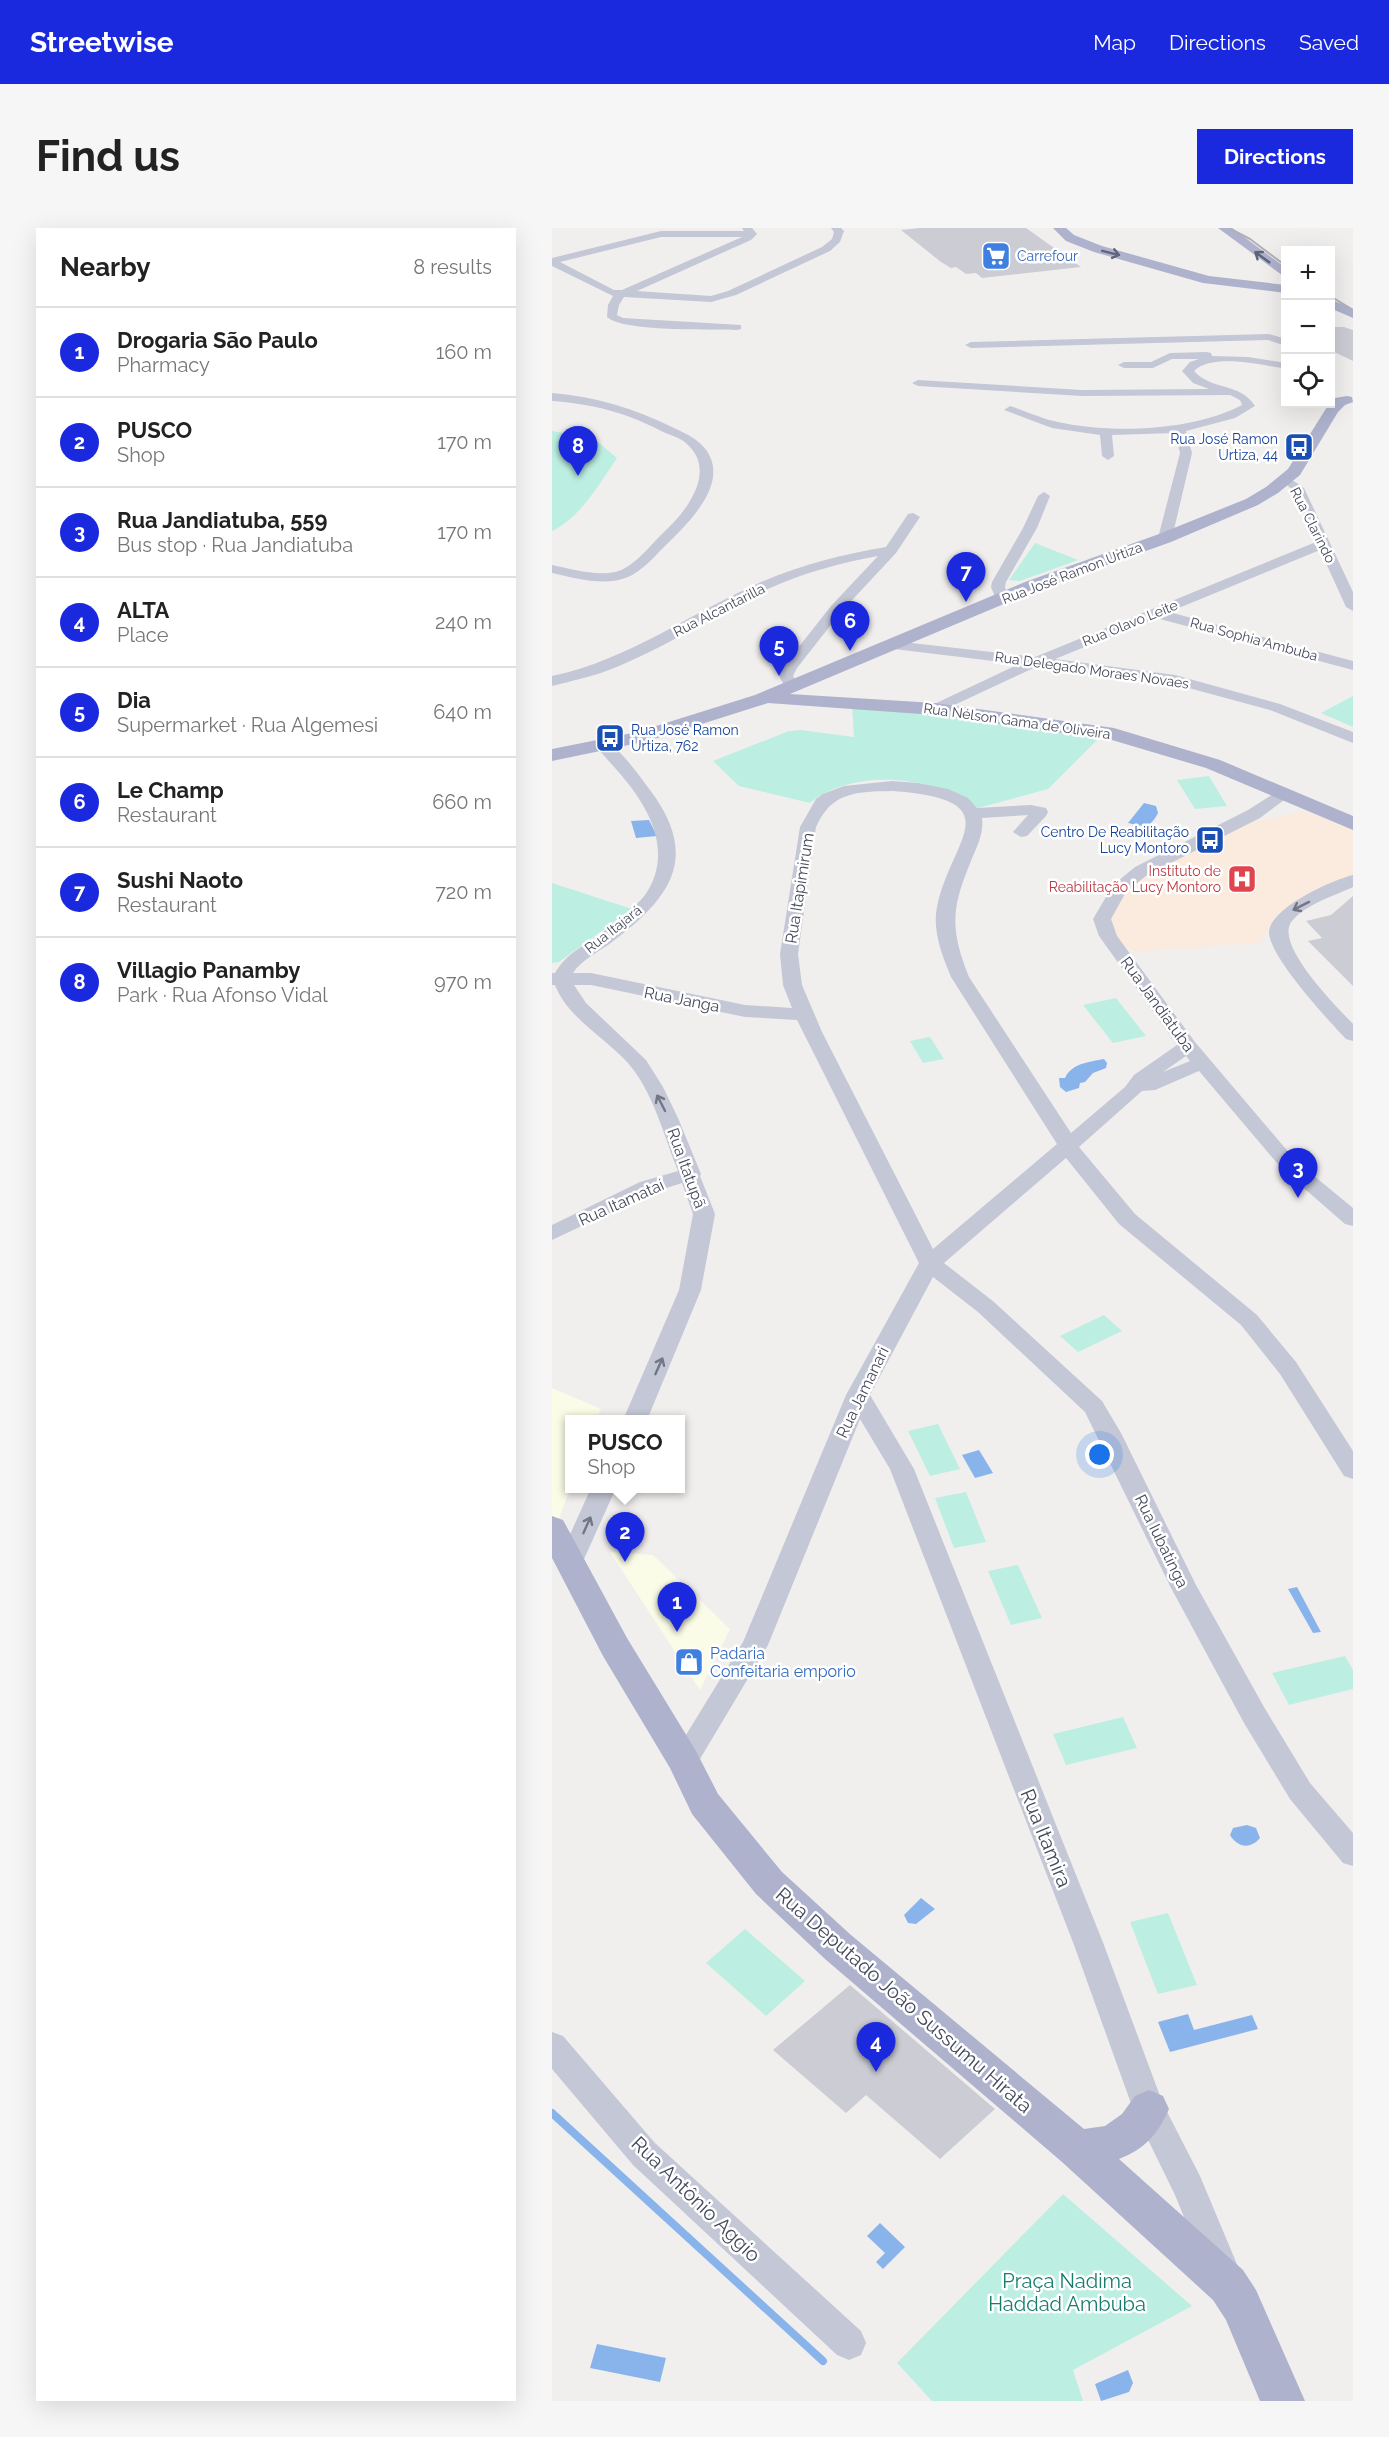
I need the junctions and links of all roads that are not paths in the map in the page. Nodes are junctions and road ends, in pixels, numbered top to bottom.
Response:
1 (836, 228) edge
2 (1059, 228) edge
3 (1224, 228) edge
4 (749, 231) edge
5 (1237, 234) edge
6 (552, 262) edge
7 (1281, 270) edge
8 (1281, 282) edge
9 (1252, 286) junction
10 (1281, 289) edge
11 (620, 295) junction
12 (1335, 297) edge
13 (1353, 305) edge
14 (1335, 306) edge
15 (1335, 314) edge
16 (1353, 315) edge
17 (1335, 319) edge
18 (1353, 321) edge
19 (737, 327) dead end
20 (1281, 332) edge
21 (1269, 337) junction
22 (1281, 341) edge
23 (971, 345) dead end
24 (1214, 358) junction
25 (1281, 364) edge
26 (1124, 365) dead end
27 (918, 383) dead end
28 (1232, 392) junction
29 (552, 397) edge
30 (1347, 399) edge
31 (1010, 410) dead end
32 (1106, 430) junction
33 (1180, 430) junction
34 (1108, 456) dead end
35 (1285, 479) junction
36 (1044, 496) dead end
37 (1173, 511) junction
38 (913, 517) dead end
39 (1195, 526) junction
40 (1166, 538) junction
41 (1323, 544) junction
42 (891, 550) junction
43 (1294, 556) junction
44 (1330, 559) junction
45 (552, 569) edge
46 (1002, 599) junction
47 (1353, 607) edge
48 (1155, 613) junction
49 (894, 645) junction
50 (1038, 661) junction
51 (1353, 666) edge
52 (552, 681) edge
53 (792, 687) junction
54 (762, 699) junction
55 (845, 703) junction
56 (935, 709) junction
57 (1353, 738) edge
58 (604, 746) junction
59 (552, 755) edge
60 (1284, 794) junction
61 (1306, 804) junction
62 (975, 813) junction
63 (1254, 814) junction
64 (1353, 824) edge
65 (1020, 832) dead end
66 (1353, 880) edge
67 (557, 978) edge
68 (804, 1015) junction
69 (1353, 1035) edge
70 (1188, 1046) junction
71 (1202, 1063) junction
72 (1132, 1090) junction
73 (1068, 1146) junction
74 (691, 1174) junction
75 (1353, 1219) edge
76 (552, 1233) edge
77 (930, 1263) junction
78 (858, 1395) junction
79 (637, 1415) edge
80 (1353, 1470) edge
81 (602, 1493) edge
82 (552, 1528) edge
83 (571, 1561) junction
84 (684, 1761) junction
85 (1353, 1854) edge
86 (552, 2046) edge
87 (1149, 2109) junction
88 (1076, 2148) junction
89 (1228, 2285) junction
90 (849, 2343) dead end
91 (1283, 2401) edge

1 - 11 street
2 -> 9 main road
3 - 5 main road
4 - 6 street
4 - 11 street
7 -> 5 main road
6 - 11 street
8 - 9 main road
9 - 10 main road
11 - 19 street
12 - 13 main road
14 - 16 main road
15 - 16 main road
17 - 18 main road
20 - 21 street
21 - 22 street
21 - 23 street
24 - 25 street
24 - 26 street
24 - 28 street
27 - 28 street
28 - 33 street
29 - 45 street
30 - 35 main road, Rua José Ramon Urtiza
31 - 32 street
32 - 33 street
32 - 34 street
33 - 37 street
35 - 39 main road, Rua José Ramon Urtiza
35 - 41 street, Rua Clarindo
36 - 46 street
37 - 39 street
37 - 40 street
38 - 42 street
39 - 40 main road, Rua José Ramon Urtiza
40 - 46 main road, Rua José Ramon Urtiza
41 - 43 street, Rua Olavo Leite
41 - 44 street, Rua Clarindo
42 - 52 street, Rua Alcantarilla
42 - 53 street
43 - 44 street, Rua Olavo Leite
43 - 48 street, Rua Olavo Leite
44 - 47 street, Rua Clarindo
46 - 49 main road, Rua José Ramon Urtiza
48 - 50 street, Rua Olavo Leite
48 - 51 street, Rua Sophia Ambuba
49 - 50 street, Rua Delegado Moraes Novaes
49 - 53 main road, Rua José Ramon Urtiza
50 - 56 street, Rua Olavo Leite
50 - 57 street, Rua Delegado Moraes Novaes
53 - 54 main road, Rua José Ramon Urtiza
53 - 55 main road, Rua Nélson Gama de Oliveira
54 - 55 main road, Rua Nélson Gama de Oliveira
54 - 58 main road, Rua José Ramon Urtiza
55 - 56 main road, Rua Nélson Gama de Oliveira
56 - 60 main road, Rua Nélson Gama de Oliveira
58 - 59 main road, Rua José Ramon Urtiza
58 - 67 street, Rua Itajará
60 - 61 main road, Rua Nélson Gama de Oliveira
60 - 63 street, Rua Jandiatuba
61 - 63 street, Rua Jandiatuba
61 - 64 main road, Rua Nélson Gama de Oliveira
62 - 65 street
62 - 68 street, Rua Itapimirum
62 - 73 street
63 - 70 street, Rua Jandiatuba
66 -> 69 street
67 - 68 street, Rua Janga
74 -> 67 street, Rua Itatupã
68 - 77 street, Rua Itapimirum
70 - 71 street, Rua Jandiatuba
70 - 72 street, Rua Jamanari
71 - 72 street, Rua Jamanari
71 - 75 street, Rua Jandiatuba
72 - 73 street, Rua Jamanari
73 - 77 street, Rua Jamanari
73 - 80 street
74 - 76 street, Rua Itamataí
79 -> 74 street, Rua Itatupã
77 - 78 street, Rua Jamanari
77 - 85 street, Rua Iubatinga
78 - 84 street, Rua Jamanari
78 - 87 street, Rua Itamira
83 -> 81 street
82 - 83 main road, Rua Deputado João Sussumu Hirata
83 - 84 main road, Rua Deputado João Sussumu Hirata
84 - 88 main road, Rua Deputado João Sussumu Hirata
86 - 90 street, Rua Antônio Aggio
87 - 88 main road
87 - 89 street, Rua Itamira
88 - 89 main road, Rua Deputado João Sussumu Hirata
89 - 91 main road, Rua Deputado João Sussumu Hirata

